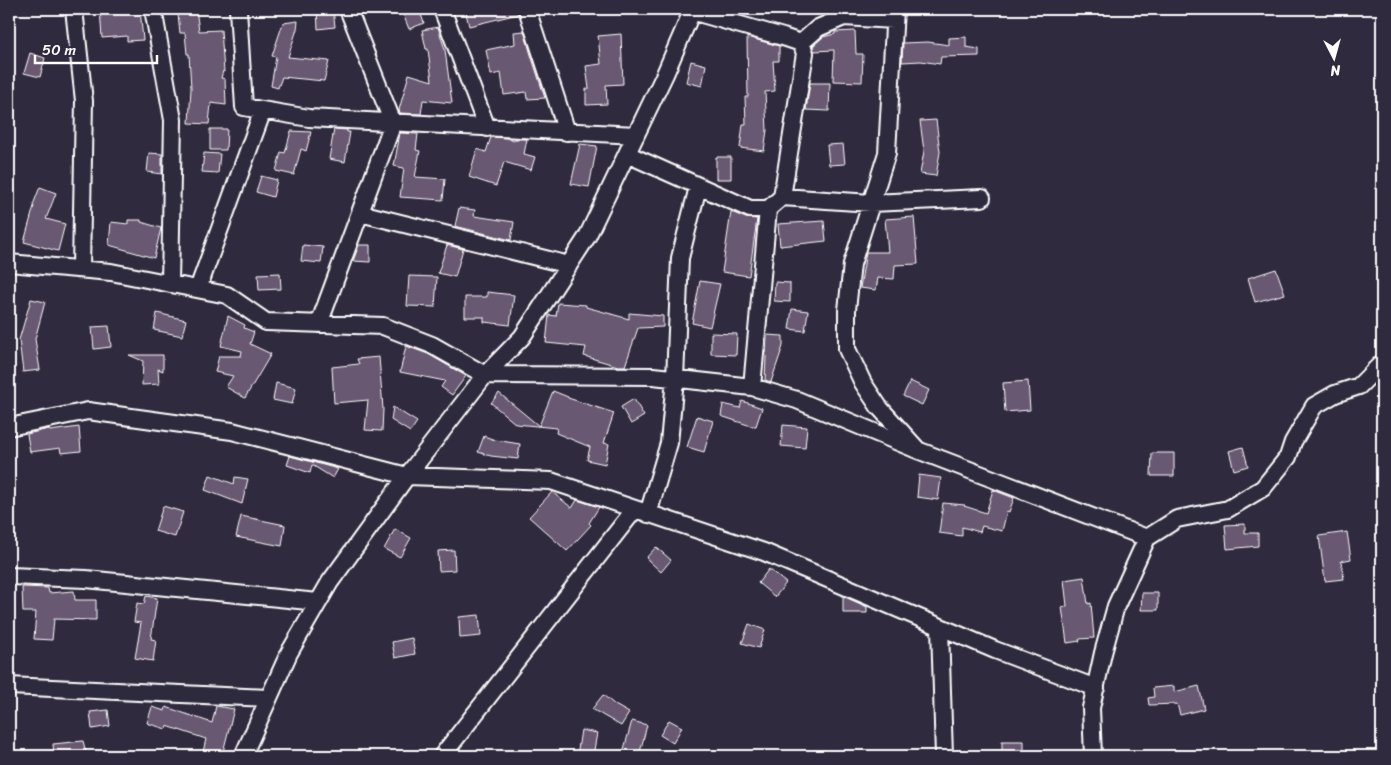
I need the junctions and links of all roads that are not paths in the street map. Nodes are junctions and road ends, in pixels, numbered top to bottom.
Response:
1 (74, 9) edge
2 (153, 9) edge
3 (238, 9) edge
4 (348, 9) edge
5 (442, 9) edge
6 (528, 9) edge
7 (692, 10) edge
8 (894, 15) edge
9 (801, 43) junction
10 (263, 110) junction
11 (393, 123) junction
12 (487, 128) junction
13 (567, 132) junction
14 (636, 135) junction
15 (627, 154) junction
16 (698, 187) junction
17 (782, 197) junction
18 (982, 198) dead end
19 (871, 203) junction
20 (768, 209) junction
21 (360, 213) junction
22 (9, 264) edge
23 (569, 265) junction
24 (80, 269) junction
25 (170, 284) junction
26 (198, 289) junction
27 (319, 324) junction
28 (1382, 363) edge
29 (485, 375) junction
30 (675, 379) junction
31 (752, 388) junction
32 (9, 427) edge
33 (920, 451) junction
34 (407, 476) junction
35 (642, 511) junction
36 (1147, 538) junction
37 (9, 576) edge
38 (318, 602) junction
39 (940, 627) junction
40 (9, 686) edge
41 (1096, 688) junction
42 (268, 698) junction
43 (243, 756) edge
44 (442, 756) edge
45 (944, 756) edge
46 (1092, 756) edge

1 - 24 street
2 - 25 street
3 - 10 street
4 - 11 street
5 - 12 street
6 - 13 street
7 - 9 street
7 - 14 street
8 - 9 street
8 - 19 street
9 - 17 street
10 - 11 street
10 - 26 street
11 - 12 street
11 - 21 street
12 - 13 street
13 - 14 street
14 - 15 street
15 - 16 street
15 - 23 street
16 - 20 street
16 - 30 street
17 - 19 street
17 - 20 street
18 - 19 street
19 - 33 street
20 - 31 street
21 - 23 street
21 - 27 street
22 - 24 street
23 - 29 street
24 - 25 street
25 - 26 street
26 - 27 street
27 - 29 street
28 - 36 street
29 - 30 street
29 - 34 street
30 - 31 street
30 - 35 street
31 - 33 street
32 - 34 street
33 - 36 street
34 - 35 street
34 - 38 street
35 - 39 street
35 - 44 street
36 - 41 street
37 - 38 street
38 - 42 street
39 - 41 street
39 - 45 street
40 - 42 street
41 - 46 street
42 - 43 street

